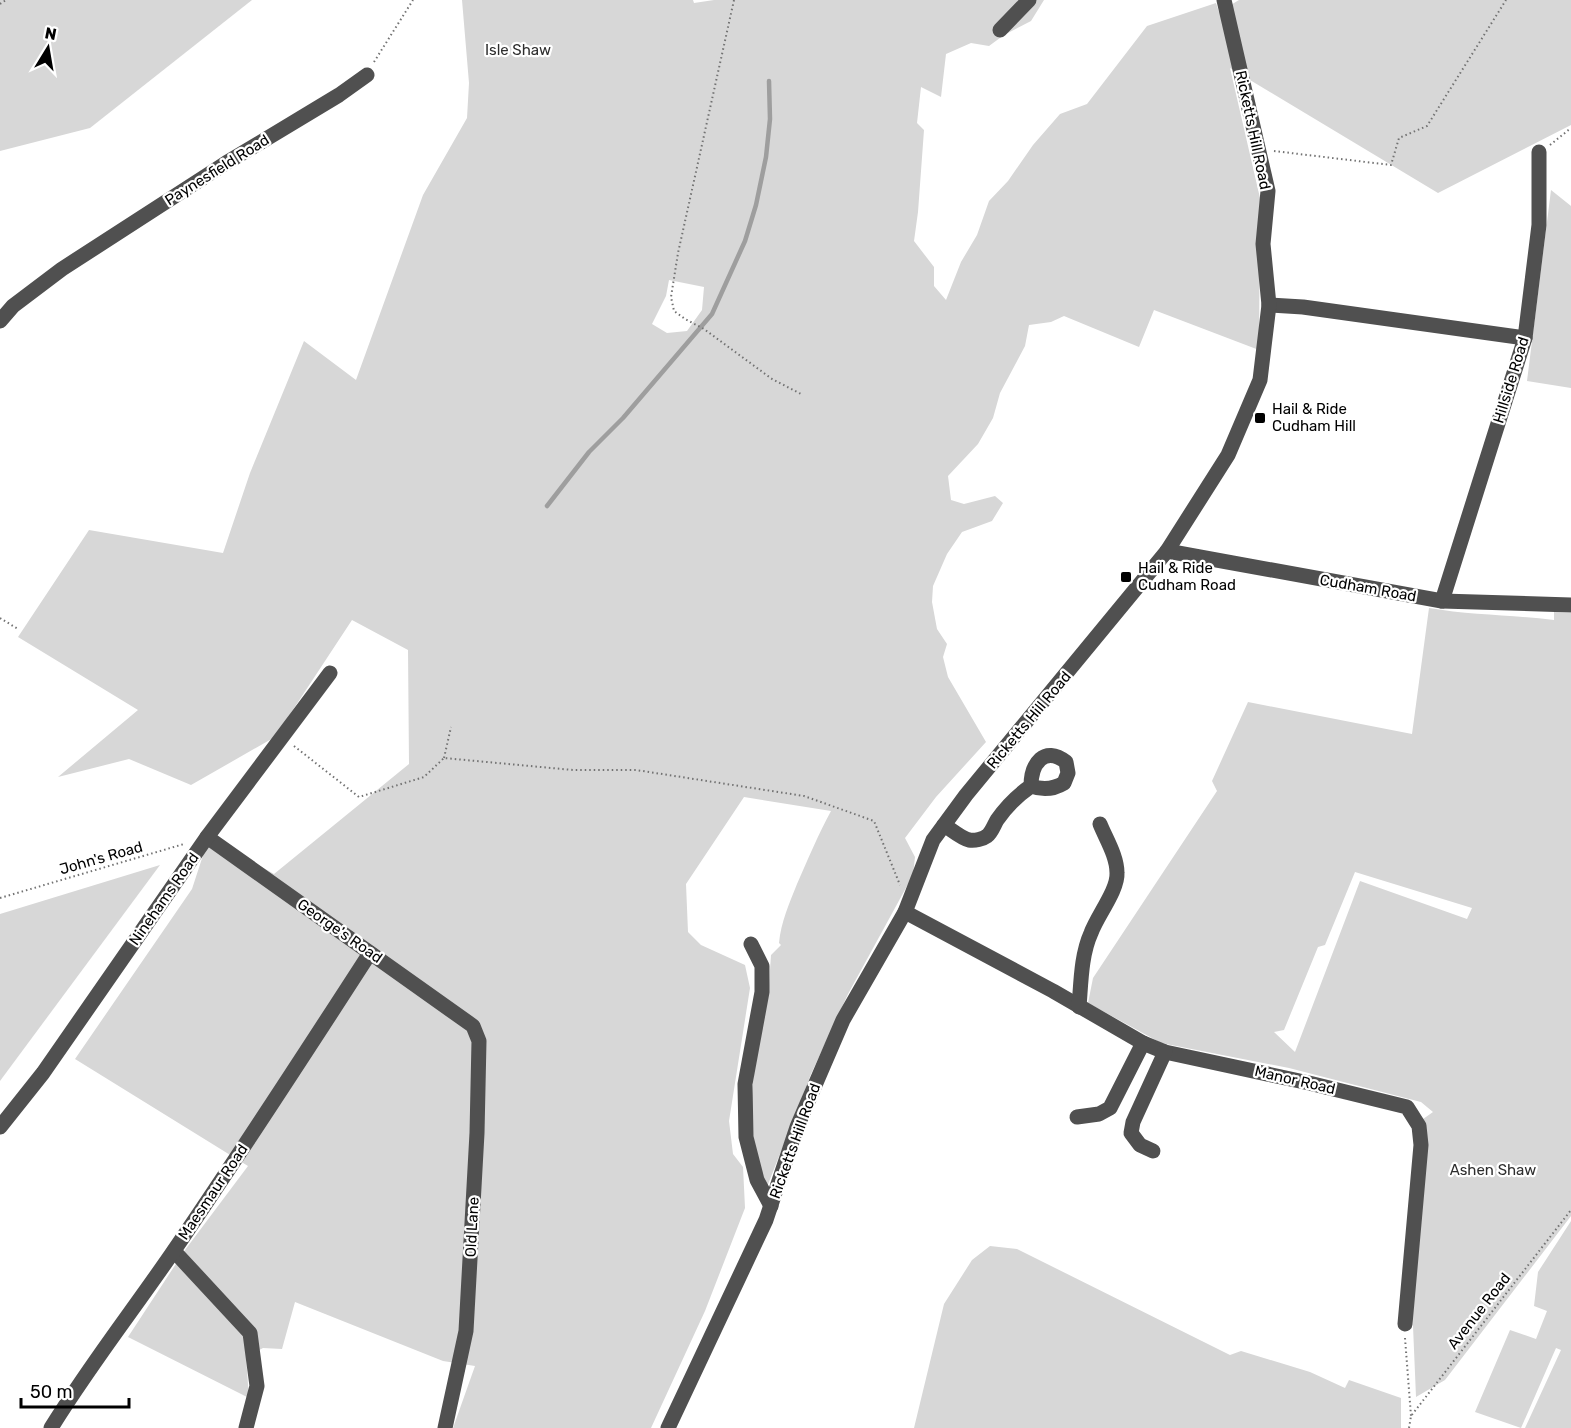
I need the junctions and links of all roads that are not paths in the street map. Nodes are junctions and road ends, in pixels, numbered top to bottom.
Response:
1 (1029, 0) edge
2 (1224, 0) edge
3 (1000, 30) dead end
4 (366, 75) road end
5 (1539, 152) road end
6 (1269, 304) junction
7 (0, 321) edge
8 (1525, 338) junction
9 (1167, 551) junction
10 (1442, 601) junction
11 (1571, 605) edge
12 (330, 673) dead end
13 (1031, 786) dead end
14 (1100, 824) dead end
15 (944, 825) junction
16 (207, 837) junction
17 (905, 912) junction
18 (751, 944) dead end
19 (370, 953) junction
20 (1079, 1007) junction
21 (472, 1026) joint
22 (1143, 1043) junction
23 (1165, 1052) junction
24 (1077, 1117) dead end
25 (0, 1127) edge
26 (1153, 1151) dead end
27 (771, 1206) junction
28 (174, 1251) junction
29 (1404, 1324) road end
30 (51, 1428) edge
31 (246, 1428) edge
32 (445, 1428) edge
33 (668, 1428) edge

1 - 3 street
2 - 6 street, Ricketts Hill Road
4 - 7 street, Paynesfield Road
5 - 8 street, Hillside Road
6 - 8 street
6 - 9 street, Ricketts Hill Road
8 - 10 street, Hillside Road
9 - 10 street, Cudham Road
9 - 15 street, Ricketts Hill Road
10 - 11 street, Cudham Road
12 - 16 street, Ninehams Road
13 - 15 street
14 - 20 street
15 - 17 street, Ricketts Hill Road
16 - 19 street, George's Road
16 - 25 street, Ninehams Road
17 - 20 street, Manor Road
17 - 27 street, Ricketts Hill Road
18 - 27 street
19 - 21 street, George's Road
19 - 28 street, Maesmaur Road
20 - 22 street, Manor Road
21 - 32 street, Old Lane
22 - 23 street, Manor Road
22 - 24 street
23 - 26 street
23 - 29 street, Manor Road
27 - 33 street, Ricketts Hill Road
28 - 30 street, Maesmaur Road
28 - 31 street

